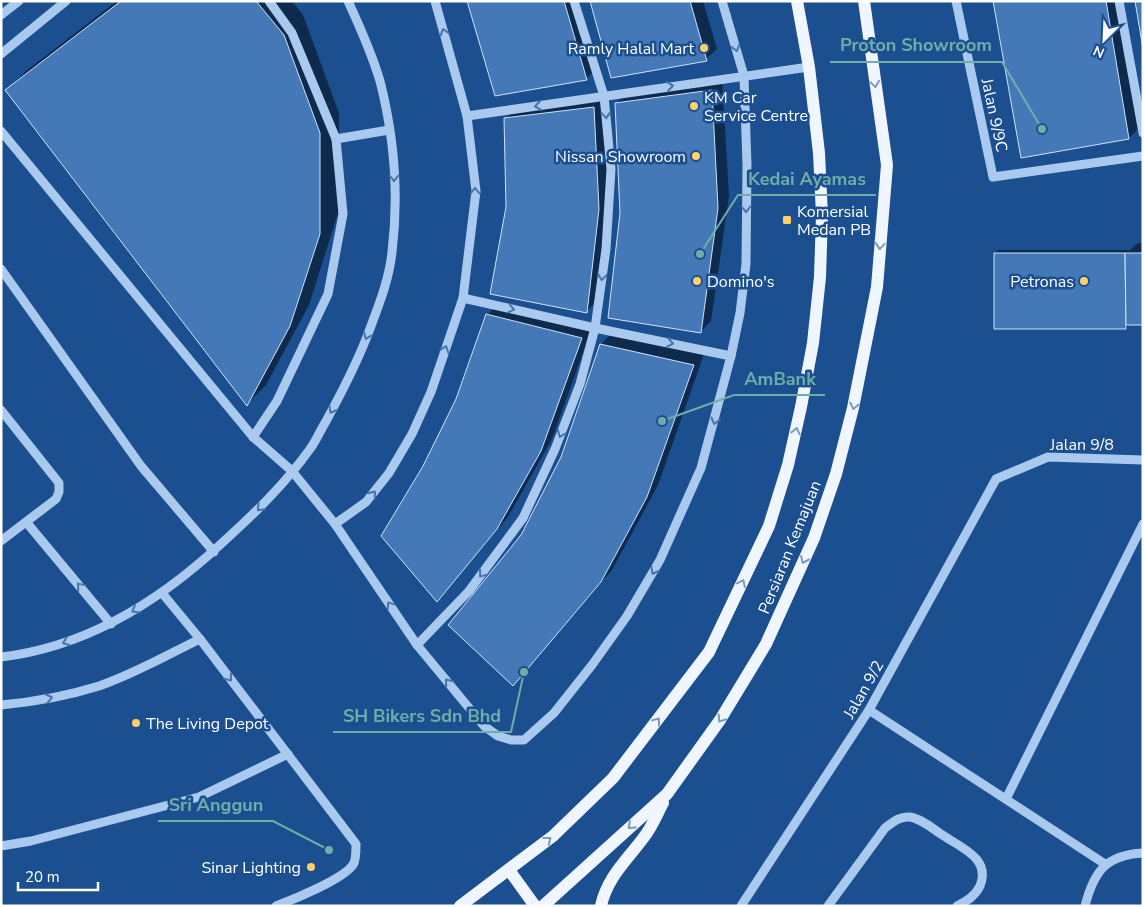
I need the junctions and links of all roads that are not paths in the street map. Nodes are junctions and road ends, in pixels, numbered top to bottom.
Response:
1 (19, 1) edge
2 (66, 1) edge
3 (269, 1) edge
4 (348, 1) edge
5 (435, 1) edge
6 (574, 1) edge
7 (722, 1) edge
8 (797, 1) edge
9 (864, 1) edge
10 (956, 1) edge
11 (1119, 1) edge
12 (1, 15) edge
13 (1, 54) edge
14 (809, 67) junction
15 (744, 76) junction
16 (604, 96) junction
17 (468, 116) junction
18 (389, 130) junction
19 (1, 131) edge
20 (1143, 133) edge
21 (336, 139) junction
22 (1143, 156) edge
23 (1, 269) edge
24 (463, 298) junction
25 (595, 328) junction
26 (731, 356) junction
27 (1, 410) edge
28 (253, 436) junction
29 (1143, 460) edge
30 (292, 471) junction
31 (996, 479) joint
32 (27, 522) junction
33 (335, 524) junction
34 (1143, 524) edge
35 (1, 541) edge
36 (214, 552) junction
37 (162, 594) junction
38 (111, 624) junction
39 (200, 639) junction
40 (417, 645) junction
41 (1, 657) edge
42 (1, 705) edge
43 (869, 710) junction
44 (288, 754) junction
45 (668, 794) junction
46 (1006, 799) junction
47 (1, 846) edge
48 (1143, 853) edge
49 (1105, 864) junction
50 (509, 870) junction
51 (468, 903) edge
52 (276, 906) edge
53 (535, 906) edge
54 (543, 906) edge
55 (601, 906) edge
56 (741, 906) edge
57 (828, 906) edge
58 (957, 906) edge
59 (1085, 906) edge

1 - 12 street
2 - 13 street
3 - 21 street
4 - 18 street
17 -> 5 street
6 - 16 street
7 -> 15 street
8 - 14 main road, Persiaran Kemajuan
9 -> 45 main road, Persiaran Kemajuan
10 - 22 street, Jalan 9/9C
11 - 20 street
14 - 15 street
50 -> 14 main road, Persiaran Kemajuan
16 -> 15 street
15 -> 26 street
16 -> 17 street
16 -> 25 street
24 -> 17 street
18 - 21 street
18 -> 30 street
19 - 28 street
21 - 28 street
23 - 36 street
24 -> 25 street
33 -> 24 street
25 -> 26 street
25 -> 40 street
26 -> 40 street
27 - 32 street
28 - 30 street
29 - 31 street, Jalan 9/8
30 - 33 street
30 -> 36 street
31 - 43 street, Jalan 9/2
32 - 35 street
38 -> 32 street
40 -> 33 street
34 - 46 street
36 - 37 street
37 -> 38 street
37 - 39 street
38 -> 41 street
42 -> 39 street
39 -> 44 street
43 - 46 street
43 - 56 street, Jalan 9/2
44 - 47 street
44 - 52 street
45 -> 54 main road, Persiaran Kemajuan
45 - 55 main road
46 - 49 street
48 - 49 street
49 - 59 street
50 - 51 main road, Persiaran Kemajuan
50 - 53 main road
57 - 58 street

